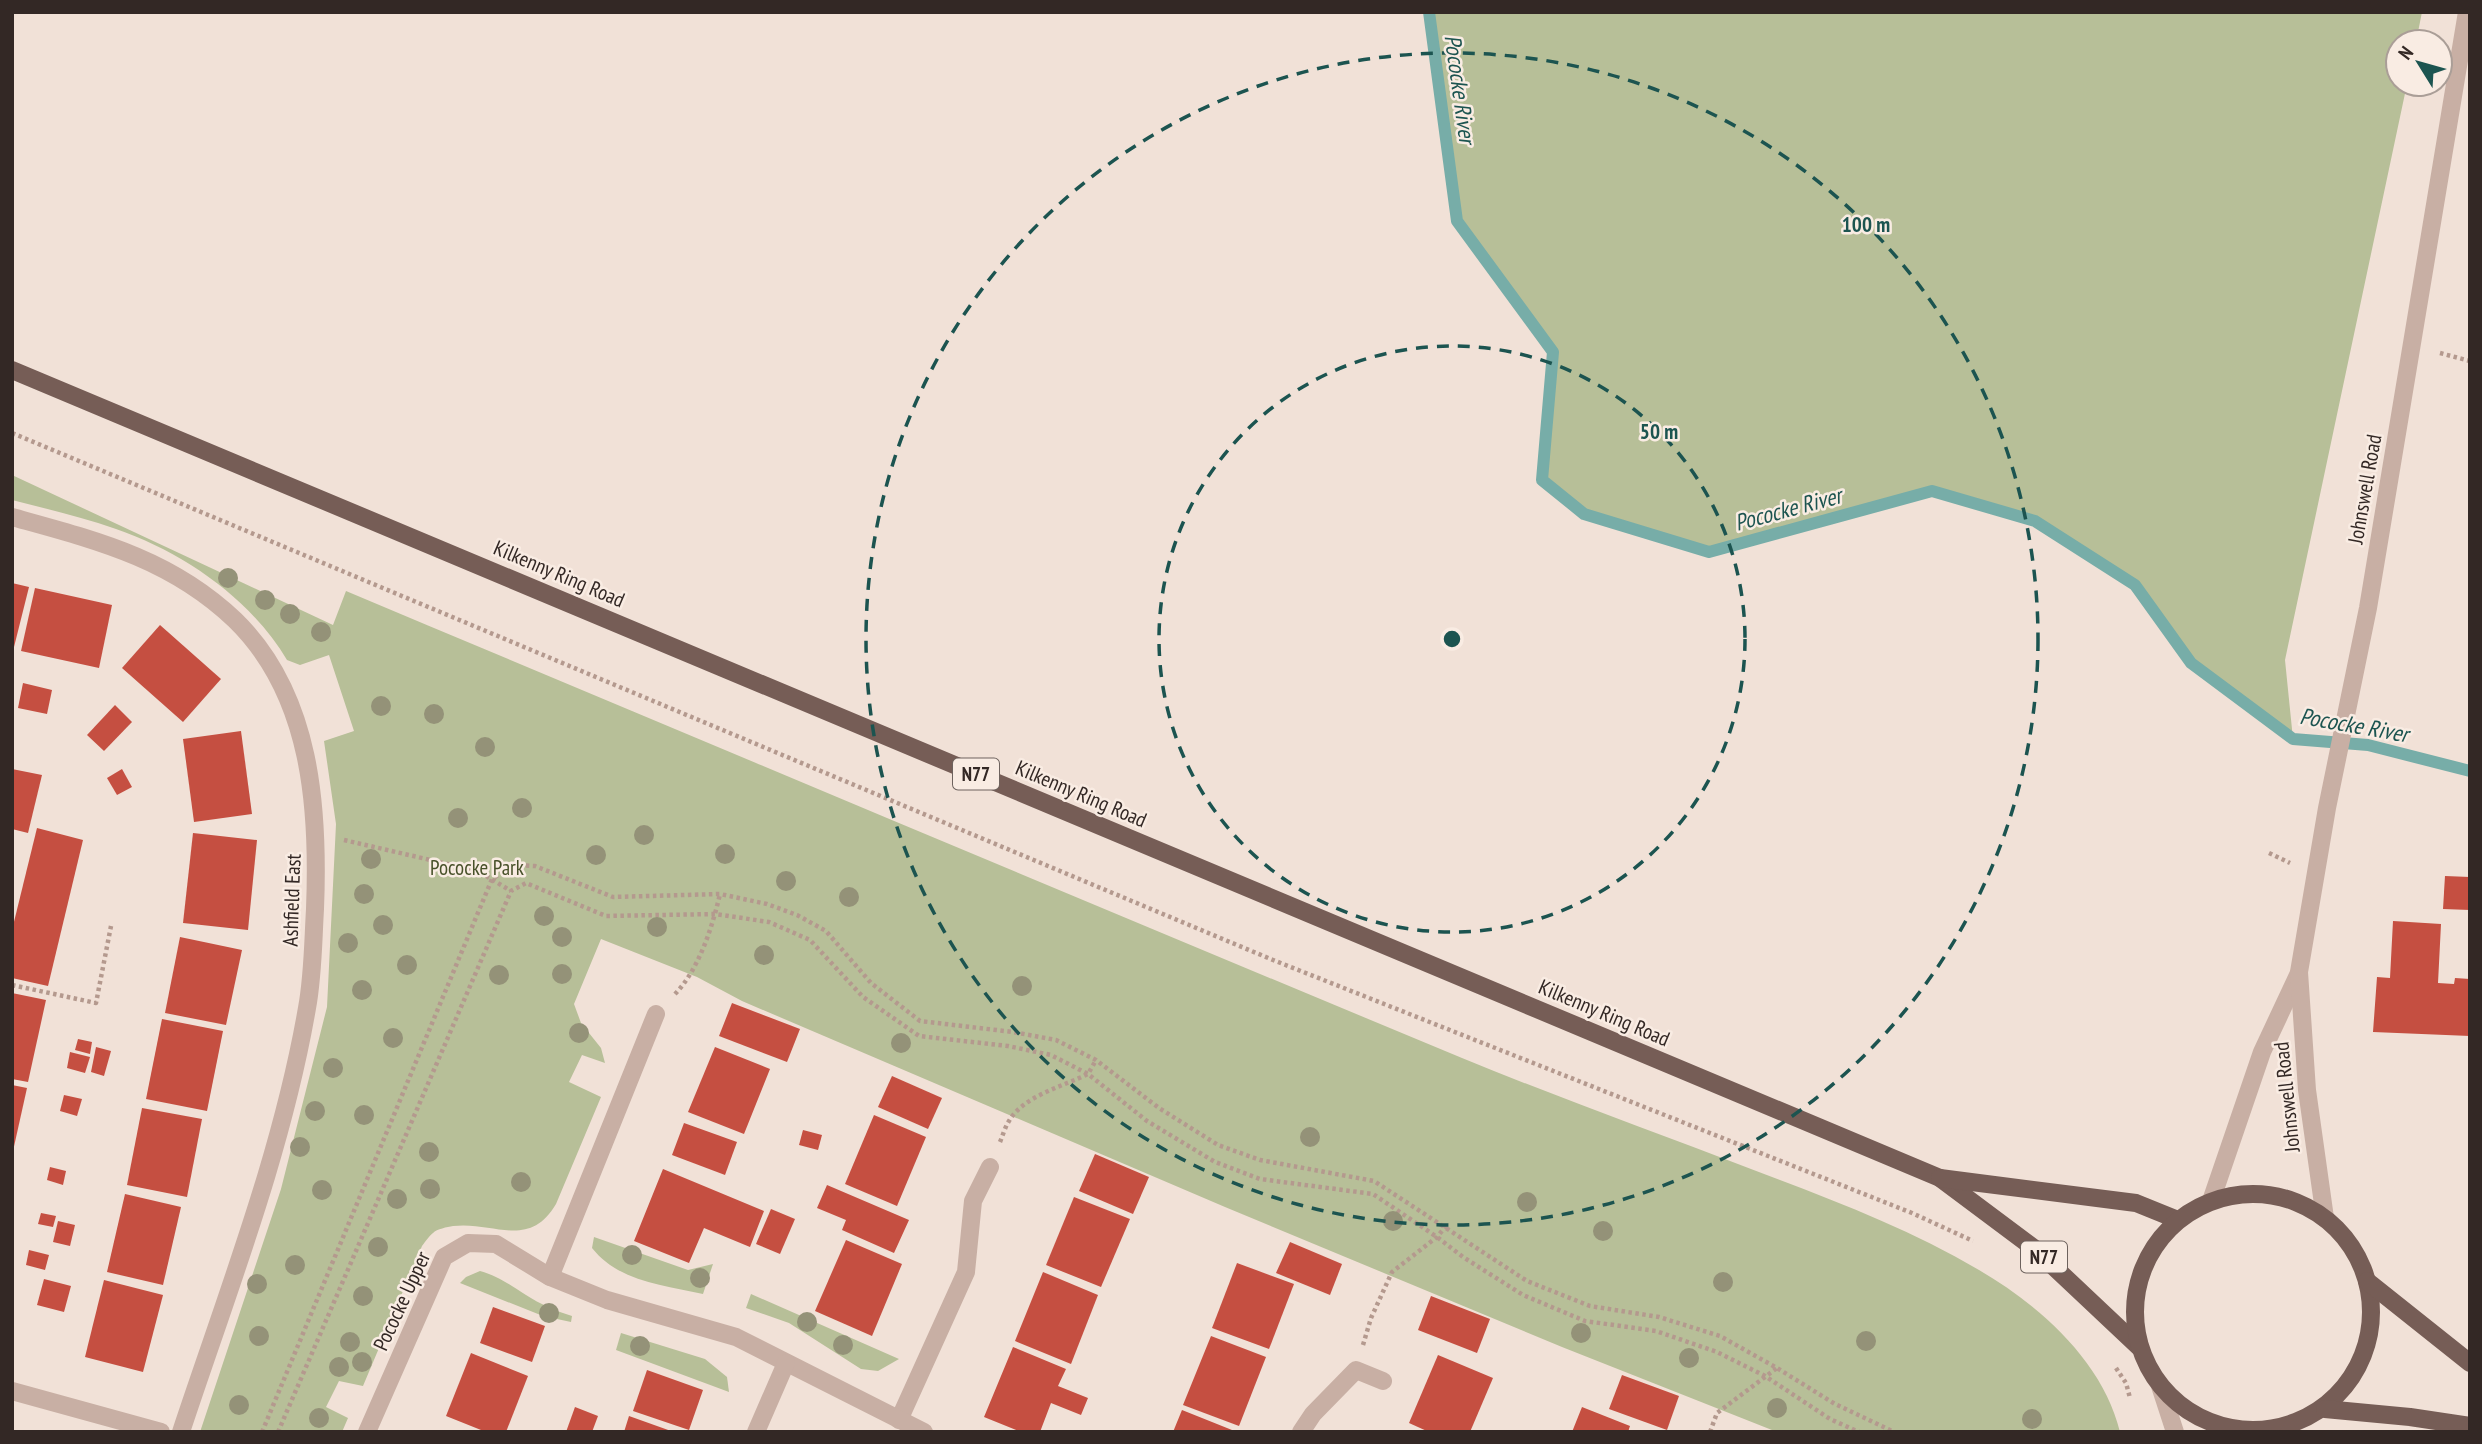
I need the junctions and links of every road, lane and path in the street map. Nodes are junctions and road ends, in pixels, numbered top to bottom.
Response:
1 (2467, 12) edge
2 (2446, 355) dead end
3 (2470, 361) edge
4 (12, 370) edge
5 (12, 433) edge
6 (12, 517) edge
7 (343, 839) dead end
8 (2269, 853) dead end
9 (2292, 864) dead end
10 (492, 879) junction
11 (511, 891) junction
12 (720, 894) junction
13 (715, 914) junction
14 (111, 926) dead end
15 (2299, 972) junction
16 (689, 980) dead end
17 (12, 985) edge
18 (656, 1014) dead end
19 (1096, 1060) junction
20 (1088, 1074) junction
21 (999, 1145) dead end
22 (990, 1167) dead end
23 (1940, 1178) junction
24 (2211, 1201) junction
25 (2325, 1218) junction
26 (2178, 1220) junction
27 (1446, 1226) junction
28 (1437, 1237) junction
29 (1974, 1242) dead end
30 (550, 1277) junction
31 (2367, 1281) junction
32 (1371, 1318) dead end
33 (2139, 1347) junction
34 (2110, 1360) dead end
35 (786, 1363) junction
36 (2470, 1363) edge
37 (1777, 1367) junction
38 (1765, 1377) junction
39 (1383, 1381) dead end
40 (2160, 1386) junction
41 (12, 1391) edge
42 (2134, 1407) dead end
43 (2325, 1409) junction
44 (899, 1420) junction
45 (2470, 1426) edge
46 (2285, 1429) edge
47 (161, 1432) edge
48 (181, 1432) edge
49 (262, 1432) edge
50 (278, 1432) edge
51 (367, 1432) edge
52 (756, 1432) edge
53 (923, 1432) edge
54 (1301, 1432) edge
55 (1710, 1432) edge
56 (1859, 1432) edge
57 (1894, 1432) edge
58 (2175, 1432) edge

1 - 15 street, Johnswell Road
2 - 3 path
4 - 23 main road, Kilkenny Ring Road / N77
5 - 29 path
6 - 48 street, Ashfield East
7 - 10 path
8 - 9 path
10 - 11 path
10 - 12 path
10 - 49 path
11 - 13 path
11 - 50 path
12 - 13 path
12 - 19 path
13 - 16 path
13 - 20 path
14 - 17 path
15 - 24 street, Johnswell Road
15 - 25 street, Johnswell Road
18 - 30 street
19 - 20 path
19 - 27 path
20 - 21 path
20 - 28 path
22 - 44 street
23 - 26 main road, Kilkenny Ring Road / N77
23 - 33 main road, Kilkenny Ring Road / N77
24 - 25 main road, N77
24 - 26 main road, N77
25 - 31 main road, N77
26 - 33 main road, N77
27 - 28 path
27 - 37 path
28 - 32 path
28 - 38 path
30 - 35 street, Pococke Upper
30 - 51 street, Pococke Upper
31 - 36 main road, N77
31 - 43 main road, N77
33 - 40 main road, N77
34 - 42 path
35 - 44 street, Pococke Upper
35 - 52 street
37 - 38 path
37 - 57 path
38 - 55 path
38 - 56 path
39 - 54 street
40 - 46 main road, N77
40 - 58 street
41 - 47 street
43 - 45 main road, N77
43 - 46 main road, N77
44 - 53 street, Pococke Upper

